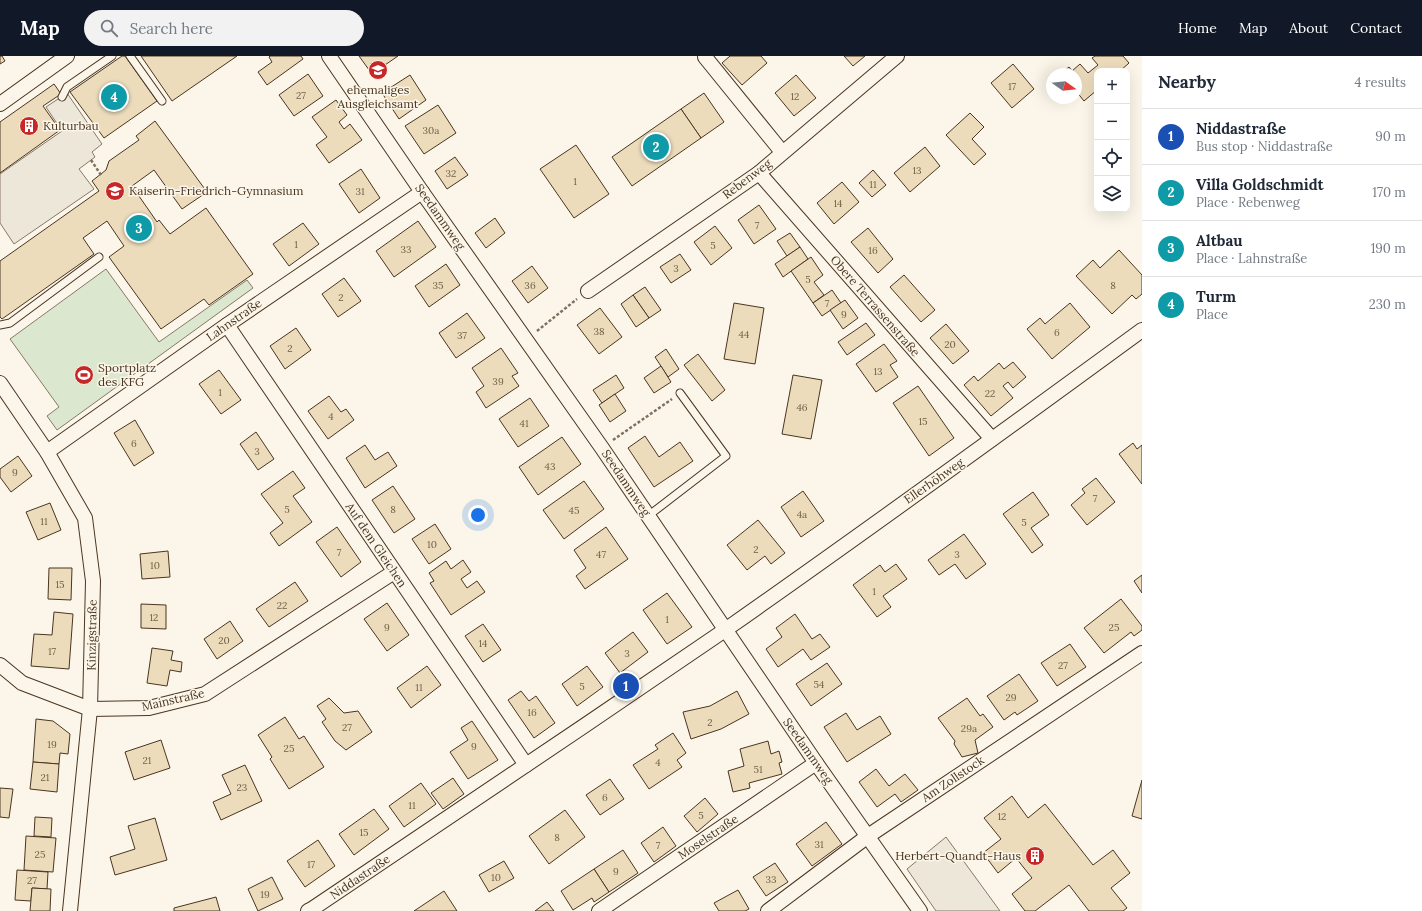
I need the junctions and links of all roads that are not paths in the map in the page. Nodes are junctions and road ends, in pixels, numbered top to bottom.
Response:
1 (67, 56) edge
2 (112, 56) edge
3 (130, 56) edge
4 (329, 56) edge
5 (897, 56) edge
6 (705, 57) edge
7 (62, 96) dead end
8 (162, 101) dead end
9 (0, 104) edge
10 (782, 152) junction
11 (759, 173) junction
12 (422, 192) junction
13 (100, 257) dead end
14 (588, 291) road end
15 (227, 324) junction
16 (0, 326) edge
17 (1142, 330) edge
18 (0, 383) edge
19 (680, 393) road end
20 (992, 440) junction
21 (47, 452) junction
22 (648, 516) junction
23 (394, 572) junction
24 (725, 629) junction
25 (1142, 653) edge
26 (0, 666) edge
27 (90, 710) junction
28 (816, 763) junction
29 (526, 765) junction
30 (868, 836) junction
31 (311, 910) edge
32 (70, 911) edge
33 (599, 911) edge
34 (768, 911) edge
35 (920, 911) edge

1 - 9 street
2 - 7 lane
3 - 8 lane
4 - 12 street, Seedammweg
5 - 10 street, Rebenweg
6 - 10 street
10 - 11 street, Rebenweg
11 - 14 street, Rebenweg
11 - 20 street, Obere Terrassenstraße
12 - 15 street, Lahnstraße
12 - 22 street, Seedammweg
13 - 16 lane
15 - 21 street, Lahnstraße
15 - 23 street, Auf dem Gleichen
17 - 20 street, Ellerhöhweg
18 - 21 street, Kinzigstraße
19 - 22 lane
20 - 24 street, Ellerhöhweg
21 - 27 street, Kinzigstraße
22 - 24 street, Seedammweg
23 - 27 street, Mainstraße
23 - 29 street, Auf dem Gleichen
24 - 28 street, Seedammweg
24 - 29 street, Niddastraße
25 - 30 street, Am Zollstock
26 - 27 street, Mainstraße
27 - 32 street, Kinzigstraße
28 - 30 street, Seedammweg
28 - 33 street, Moselstraße
29 - 31 street, Niddastraße
30 - 34 street, Am Zollstock
30 - 35 street, Seedammweg

